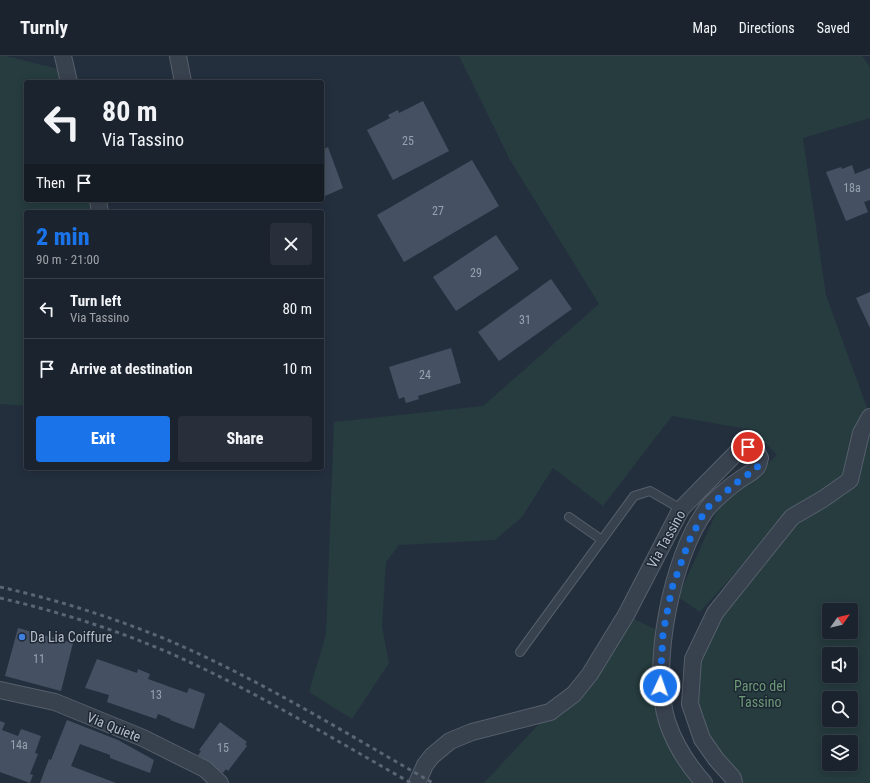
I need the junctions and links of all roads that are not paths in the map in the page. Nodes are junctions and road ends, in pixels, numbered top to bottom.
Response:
1 (63, 56) edge
2 (178, 56) edge
3 (69, 80) edge
4 (183, 80) edge
5 (870, 416) edge
6 (681, 508) junction
7 (569, 517) dead end
8 (602, 540) junction
9 (520, 652) dead end
10 (0, 690) edge
11 (220, 783) edge
12 (417, 783) edge
13 (704, 783) edge
14 (734, 783) edge

1 - 3 street
2 - 4 street
5 - 14 street
6 - 8 lane
6 - 12 street, Via Tassino
6 - 13 street, Via Tassino
7 - 8 lane
8 - 9 lane
10 - 11 street, Via Quiete

